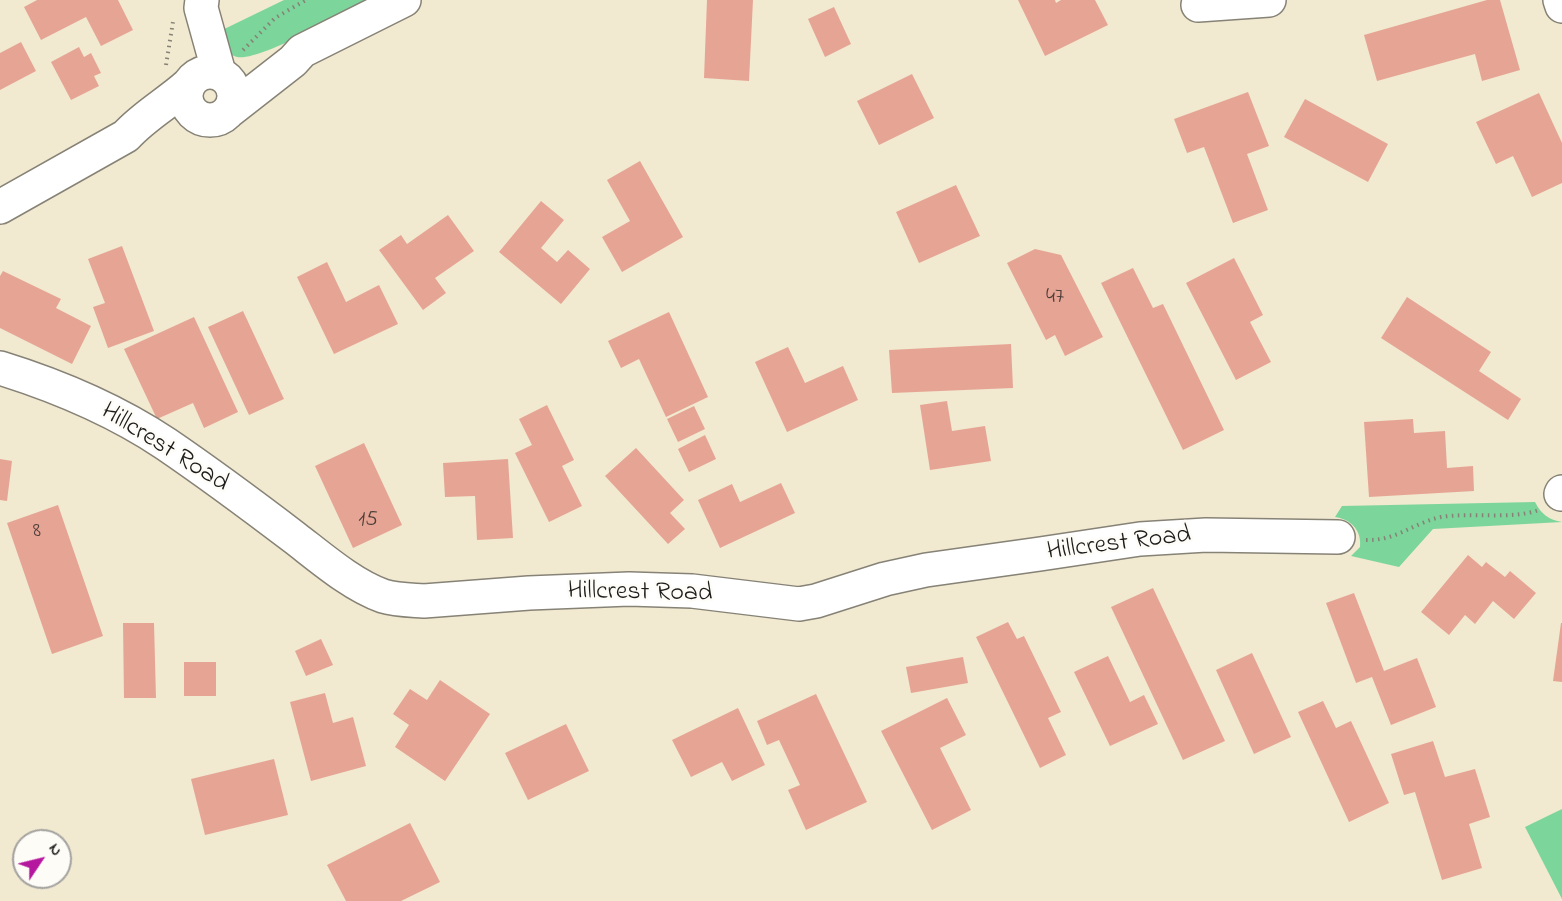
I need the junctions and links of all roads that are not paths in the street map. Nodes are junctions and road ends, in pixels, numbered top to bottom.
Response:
1 (404, 0) edge
2 (1269, 0) edge
3 (1560, 0) edge
4 (1198, 5) dead end
5 (1562, 6) edge
6 (192, 10) edge
7 (302, 51) junction
8 (205, 73) junction
9 (221, 116) junction
10 (126, 136) junction
11 (0, 207) edge
12 (0, 368) edge
13 (1338, 537) road end

1 - 7 street
2 - 4 street
3 - 5 street
6 - 8 street
7 - 8 street
7 - 9 street
8 - 9 street
8 - 9 street
8 - 10 street
9 - 10 street
10 - 11 street
12 - 13 street, Hillcrest Road

